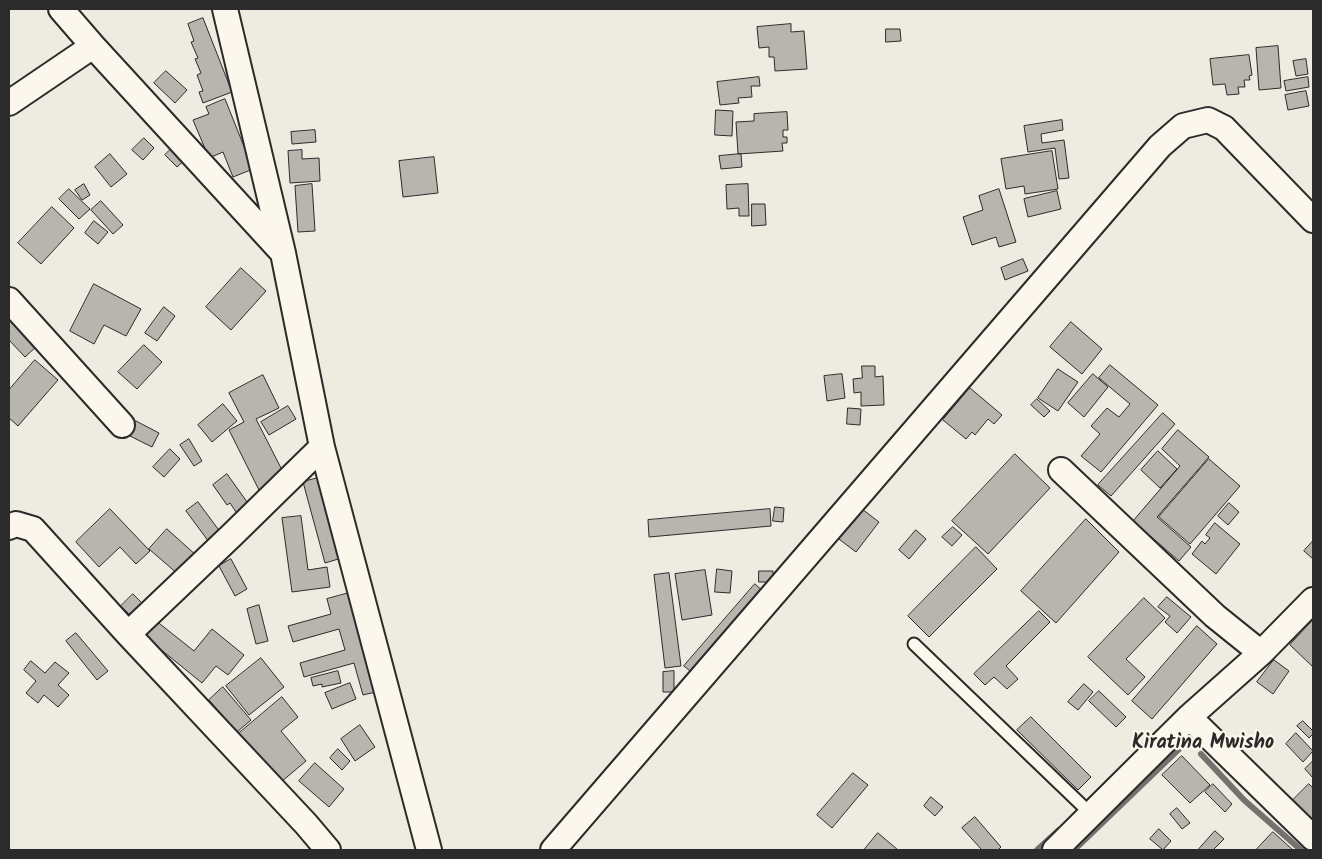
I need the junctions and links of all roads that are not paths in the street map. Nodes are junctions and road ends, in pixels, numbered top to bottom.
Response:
1 (61, 9) edge
2 (225, 9) edge
3 (93, 46) junction
4 (9, 104) edge
5 (1313, 220) edge
6 (283, 254) junction
7 (9, 300) edge
8 (122, 425) dead end
9 (322, 447) junction
10 (1061, 470) dead end
11 (9, 527) edge
12 (1313, 600) edge
13 (128, 634) junction
14 (914, 644) dead end
15 (1261, 653) junction
16 (1189, 717) junction
17 (1091, 814) junction
18 (1313, 838) edge
19 (328, 850) edge
20 (429, 850) edge
21 (553, 850) edge
22 (1056, 850) edge

1 - 3 street
2 - 6 street
3 - 4 street
3 - 6 street
5 - 21 street
6 - 9 street
7 - 8 street
9 - 13 street
9 - 20 street
10 - 15 street
11 - 13 street
12 - 15 street
13 - 19 street
14 - 17 lane
15 - 16 street
16 - 17 street
16 - 18 street
17 - 22 street

